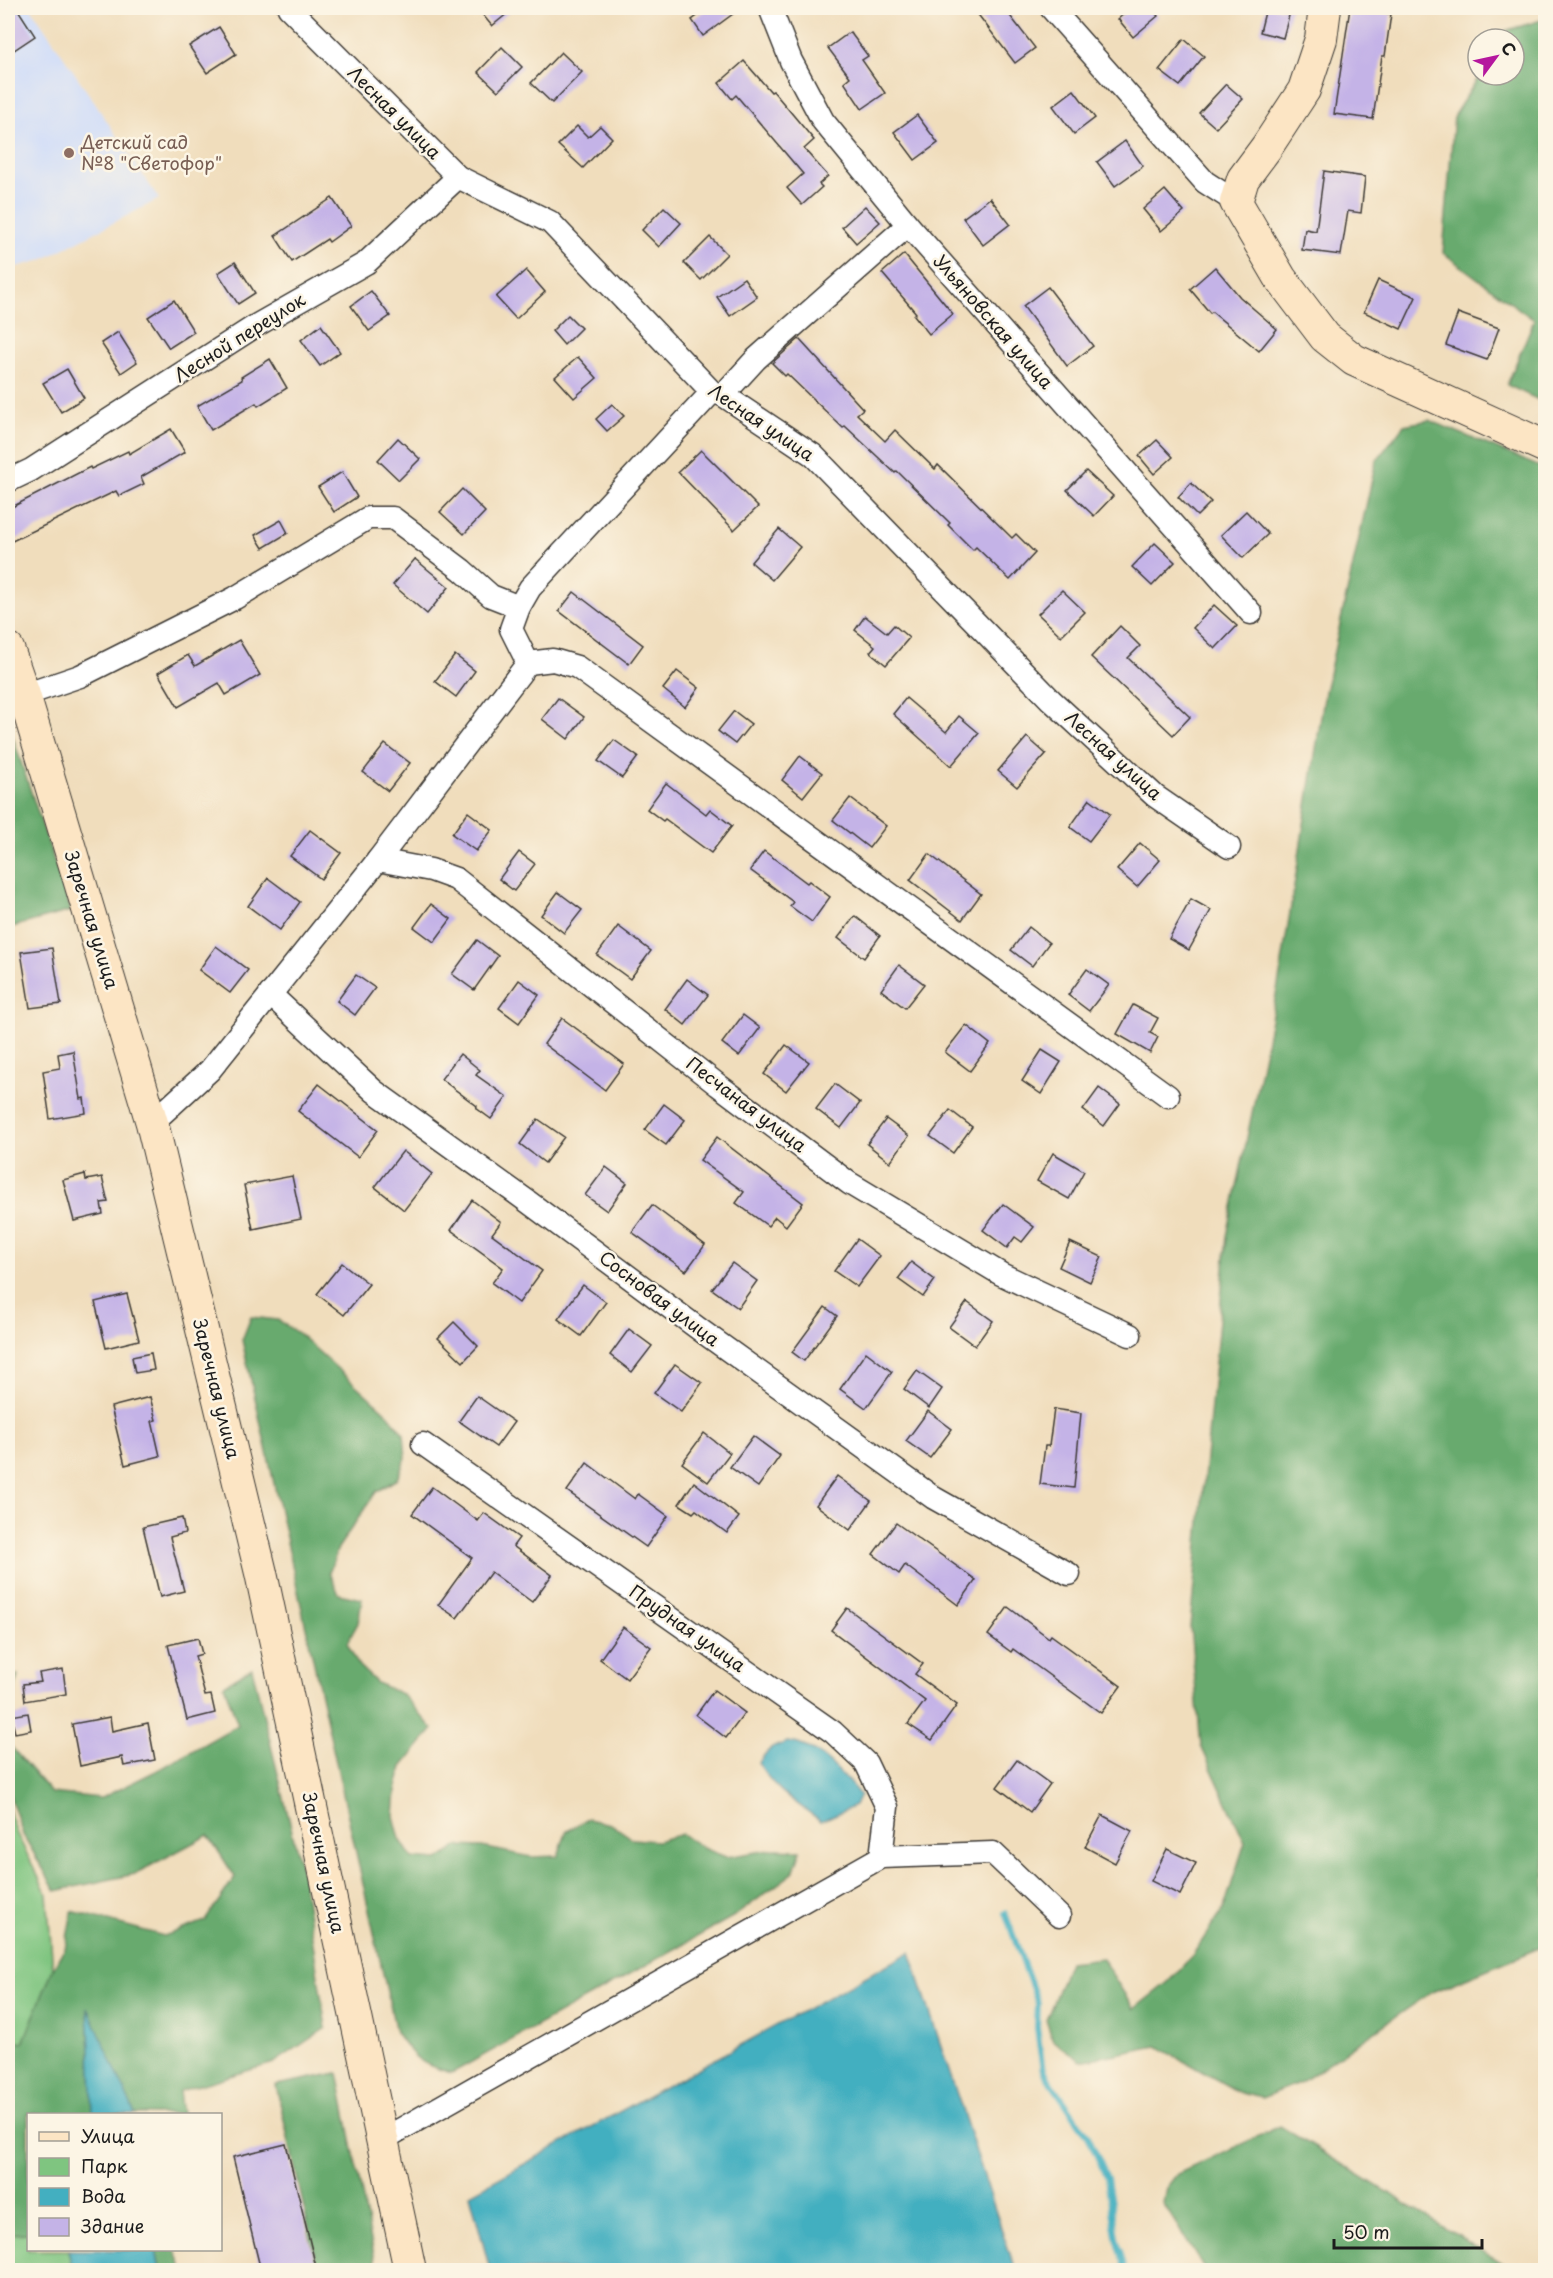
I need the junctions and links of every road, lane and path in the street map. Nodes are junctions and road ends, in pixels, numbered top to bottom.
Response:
1 (289, 8) edge
2 (770, 8) edge
3 (1051, 8) edge
4 (1325, 8) edge
5 (458, 177) junction
6 (1236, 202) junction
7 (908, 225) junction
8 (717, 394) junction
9 (1545, 447) edge
10 (8, 482) edge
11 (519, 607) junction
12 (1251, 613) dead end
13 (8, 649) edge
14 (528, 663) junction
15 (24, 695) junction
16 (1229, 847) dead end
17 (378, 860) junction
18 (270, 994) junction
19 (1168, 1096) dead end
20 (152, 1124) junction
21 (1130, 1335) dead end
22 (423, 1444) dead end
23 (1070, 1574) dead end
24 (881, 1857) junction
25 (1059, 1916) dead end
26 (382, 2140) junction
27 (410, 2271) edge

1 - 5 street, Лесная улица
2 - 7 street, Ульяновская улица
3 - 6 street
4 - 6 main road
5 - 8 street, Лесная улица
5 - 10 street, Лесной переулок
6 - 9 main road
7 - 8 street
7 - 12 street, Ульяновская улица
8 - 11 street
8 - 16 street, Лесная улица
11 - 14 street
11 - 15 street
13 - 15 main road, Заречная улица
14 - 17 street
14 - 19 street
15 - 20 main road, Заречная улица
17 - 18 street
17 - 21 street, Песчаная улица
18 - 20 street
18 - 23 street, Сосновая улица
20 - 26 main road, Заречная улица
22 - 24 street, Прудная улица
24 - 25 street
24 - 26 street
26 - 27 main road, Заречная улица

